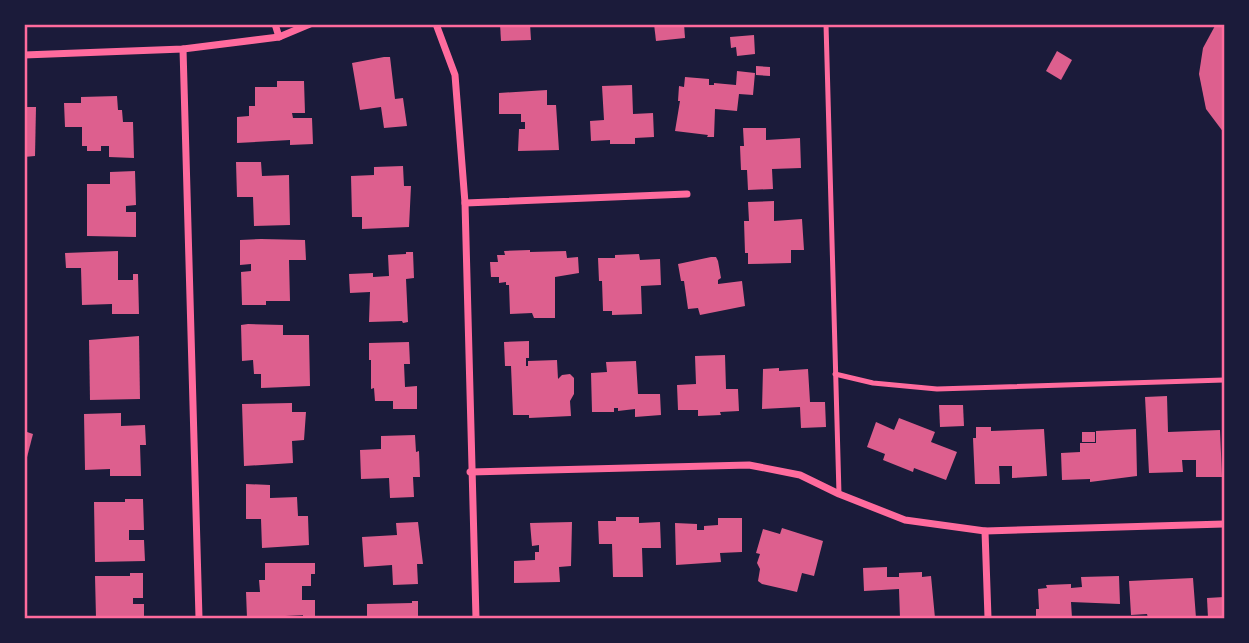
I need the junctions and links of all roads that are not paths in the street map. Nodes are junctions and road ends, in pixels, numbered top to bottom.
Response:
1 (275, 24) edge
2 (310, 24) edge
3 (436, 24) edge
4 (826, 24) edge
5 (279, 37) junction
6 (183, 49) junction
7 (24, 55) edge
8 (687, 194) dead end
9 (465, 203) junction
10 (835, 374) junction
11 (1224, 380) edge
12 (470, 472) junction
13 (839, 494) junction
14 (1224, 524) edge
15 (985, 531) junction
16 (199, 618) edge
17 (475, 618) edge
18 (988, 618) edge

1 - 5 street
2 - 5 street
3 - 9 street
4 - 10 lane
5 - 6 street
6 - 7 street
6 - 16 street
8 - 9 street
9 - 12 street
10 - 11 lane
10 - 13 lane
12 - 13 street
12 - 17 street
13 - 15 street
14 - 15 street
15 - 18 street

